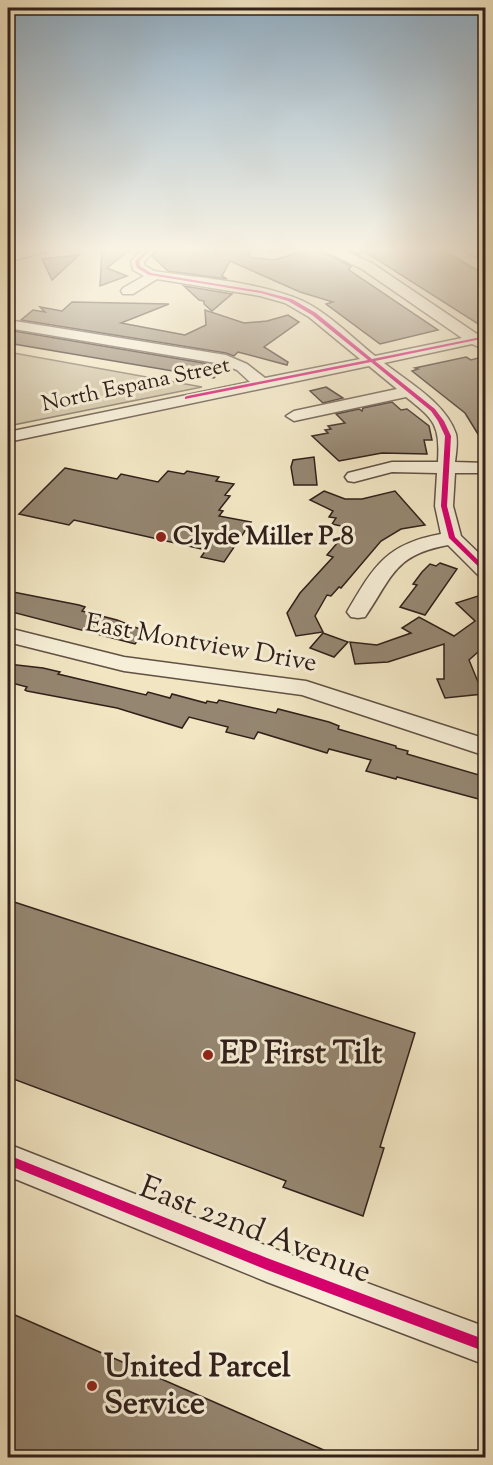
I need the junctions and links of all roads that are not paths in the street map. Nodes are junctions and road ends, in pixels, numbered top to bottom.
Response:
1 (317, 316) edge
2 (443, 316) edge
3 (8, 324) edge
4 (481, 341) edge
5 (370, 360) junction
6 (261, 383) junction
7 (410, 391) junction
8 (294, 416) dead end
9 (8, 437) edge
10 (445, 467) junction
11 (486, 468) edge
12 (354, 477) dead end
13 (452, 538) junction
14 (486, 572) edge
15 (358, 612) dead end
16 (8, 635) edge
17 (486, 748) edge
18 (8, 1160) edge
19 (486, 1346) edge

1 - 5 street
2 - 4 street
3 - 6 street
4 - 5 street, North Espana Street
5 - 6 street, North Espana Street
5 - 7 street
6 - 9 street, North Espana Street
7 - 8 street
7 - 10 street
10 - 11 street
10 - 12 street
10 - 13 street
13 - 14 street
13 - 15 street
16 - 17 street, East Montview Drive
18 - 19 street, East 22nd Avenue

